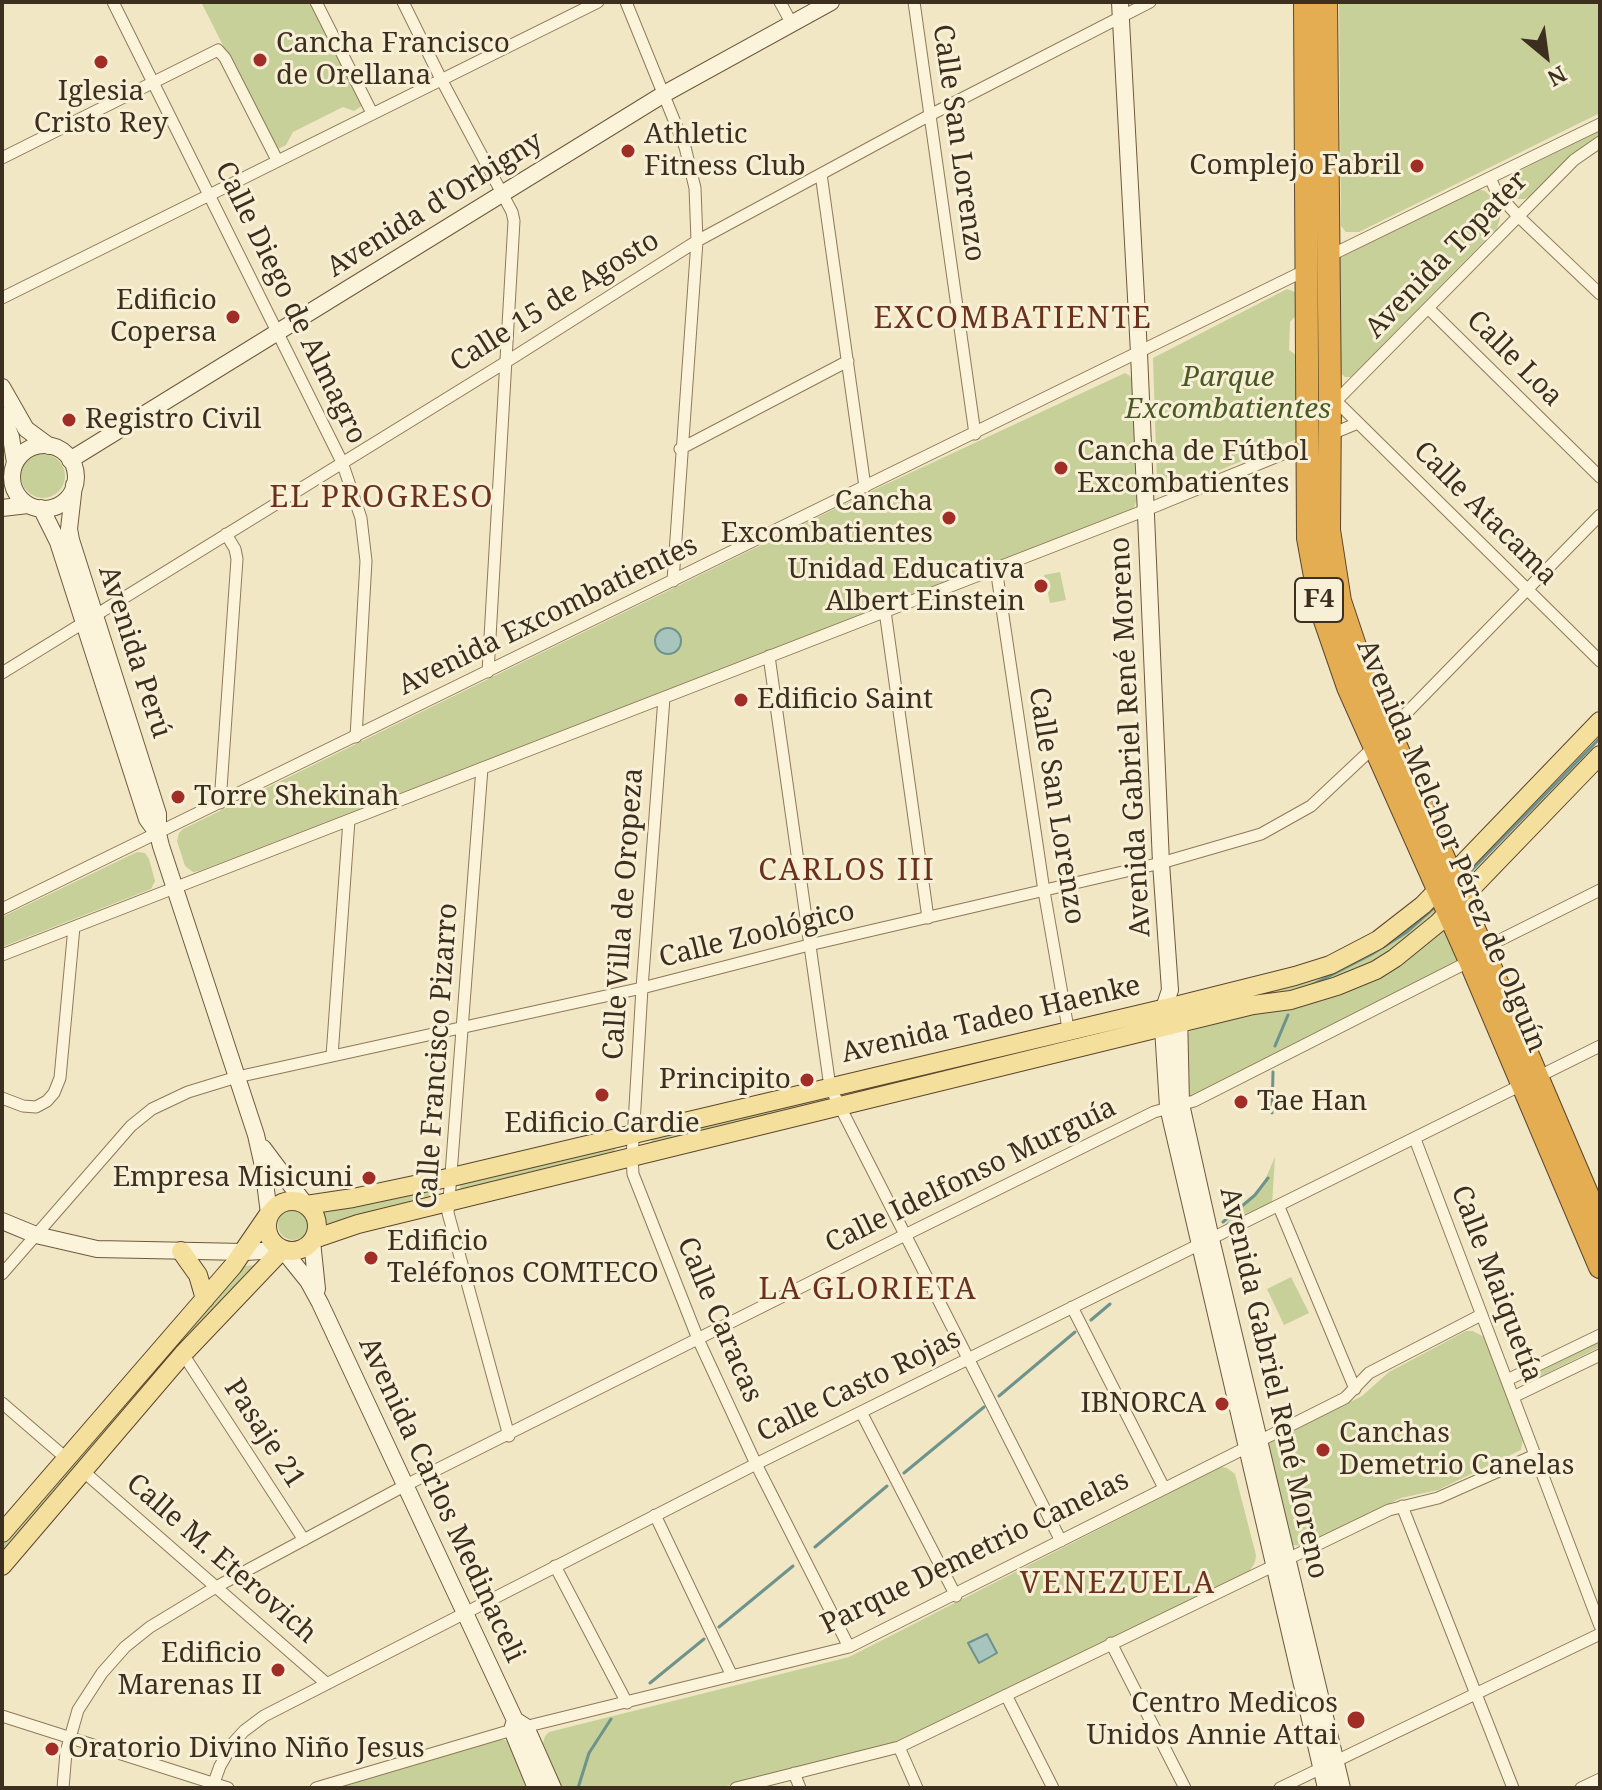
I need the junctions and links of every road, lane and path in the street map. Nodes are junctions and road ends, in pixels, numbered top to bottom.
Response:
1 (113, 2) edge
2 (316, 2) edge
3 (403, 2) edge
4 (598, 2) edge
5 (626, 2) edge
6 (780, 2) edge
7 (831, 2) edge
8 (914, 2) edge
9 (1150, 2) edge
10 (1305, 2) edge
11 (1326, 2) edge
12 (1120, 10) edge
13 (792, 24) junction
14 (441, 79) junction
15 (153, 83) junction
16 (664, 94) junction
17 (372, 113) junction
18 (930, 115) junction
19 (1600, 124) edge
20 (1600, 142) edge
21 (2, 158) edge
22 (277, 160) junction
23 (821, 174) junction
24 (1490, 178) junction
25 (501, 194) junction
26 (210, 195) junction
27 (1518, 216) junction
28 (697, 241) junction
29 (1328, 256) junction
30 (1308, 269) junction
31 (1600, 294) edge
32 (2, 298) edge
33 (1428, 308) junction
34 (279, 331) junction
35 (1139, 353) junction
36 (848, 361) junction
37 (506, 362) junction
38 (2, 387) edge
39 (1333, 402) junction
40 (2, 415) edge
41 (1358, 423) junction
42 (975, 434) junction
43 (1319, 440) junction
44 (49, 446) junction
45 (680, 449) junction
46 (70, 460) junction
47 (342, 462) junction
48 (14, 465) junction
49 (1600, 477) edge
50 (2, 484) edge
51 (74, 485) junction
52 (865, 487) junction
53 (34, 506) junction
54 (2, 508) edge
55 (1146, 510) junction
56 (1600, 515) edge
57 (226, 534) junction
58 (996, 568) junction
59 (673, 581) junction
60 (1527, 590) junction
61 (885, 611) junction
62 (89, 619) junction
63 (769, 656) junction
64 (1600, 661) edge
65 (488, 672) junction
66 (2, 673) edge
67 (664, 698) junction
68 (1600, 721) edge
69 (1391, 729) junction
70 (356, 737) junction
71 (1374, 747) junction
72 (1600, 755) edge
73 (482, 768) junction
74 (220, 803) junction
75 (349, 820) junction
76 (158, 834) junction
77 (1161, 863) junction
78 (1446, 882) junction
79 (175, 887) junction
80 (1600, 890) edge
81 (1044, 891) junction
82 (1455, 905) junction
83 (2, 909) edge
84 (928, 918) junction
85 (74, 927) junction
86 (809, 945) junction
87 (2, 955) edge
88 (1477, 955) junction
89 (642, 988) junction
90 (1171, 1001) junction
91 (1171, 1026) junction
92 (461, 1028) junction
93 (1070, 1041) junction
94 (1600, 1046) edge
95 (332, 1056) junction
96 (237, 1077) junction
97 (1530, 1082) junction
98 (830, 1087) junction
99 (2, 1098) edge
100 (1174, 1106) junction
101 (840, 1107) junction
102 (633, 1133) junction
103 (256, 1135) junction
104 (1415, 1139) junction
105 (632, 1158) junction
106 (452, 1177) junction
107 (449, 1202) junction
108 (306, 1204) junction
109 (1279, 1207) junction
110 (268, 1215) junction
111 (2, 1221) edge
112 (1600, 1224) edge
113 (36, 1235) junction
114 (905, 1235) junction
115 (313, 1240) junction
116 (1205, 1242) junction
117 (282, 1250) junction
118 (181, 1251) junction
119 (244, 1252) junction
120 (1600, 1267) edge
121 (2, 1274) edge
122 (205, 1299) junction
123 (320, 1303) junction
124 (1072, 1307) junction
125 (1481, 1315) junction
126 (1600, 1335) edge
127 (698, 1339) junction
128 (183, 1354) junction
129 (1600, 1355) edge
130 (968, 1359) junction
131 (1507, 1380) junction
132 (1355, 1389) junction
133 (1513, 1397) junction
134 (2, 1403) edge
135 (861, 1412) junction
136 (509, 1436) junction
137 (1252, 1444) junction
138 (1535, 1455) junction
139 (67, 1459) junction
140 (756, 1464) junction
141 (83, 1471) junction
142 (404, 1486) junction
143 (1164, 1488) junction
144 (1402, 1506) junction
145 (655, 1515) junction
146 (2, 1533) edge
147 (304, 1540) junction
148 (1061, 1541) junction
149 (1280, 1562) junction
150 (2, 1566) edge
151 (555, 1566) junction
152 (216, 1587) junction
153 (956, 1596) junction
154 (465, 1613) junction
155 (1600, 1626) edge
156 (1600, 1634) edge
157 (1111, 1643) junction
158 (849, 1647) junction
159 (732, 1676) junction
160 (327, 1684) junction
161 (1476, 1694) junction
162 (1006, 1695) junction
163 (627, 1703) junction
164 (2, 1716) edge
165 (518, 1726) junction
166 (69, 1738) junction
167 (899, 1747) junction
168 (1328, 1765) junction
169 (794, 1773) junction
170 (1600, 1779) edge
171 (213, 1786) edge
172 (63, 1788) edge
173 (228, 1788) edge
174 (316, 1788) edge
175 (536, 1788) edge
176 (553, 1788) edge
177 (736, 1788) edge
178 (800, 1788) edge
179 (917, 1788) edge
180 (1053, 1788) edge
181 (1185, 1788) edge
182 (1280, 1788) edge
183 (1326, 1788) edge
184 (1342, 1788) edge
185 (1513, 1788) edge
186 (1581, 1788) edge

1 - 15 street, Calle Diego de Almagro
2 - 17 street
3 - 14 street
4 - 14 street
5 - 16 street
6 - 13 street
7 - 13 main road, Avenida d'Orbigny
8 - 18 street, Calle San Lorenzo
9 - 12 street, Calle 15 de Agosto
10 - 30 highway, Avenida Melchor Pérez de Olguín / F4
11 - 29 highway, Avenida Melchor Pérez de Olguín / F4
12 - 18 street, Calle 15 de Agosto
12 - 35 main road, Avenida Gabriel René Moreno
13 - 16 main road, Avenida d'Orbigny
14 - 17 street
14 - 25 street
15 - 21 street
15 - 22 street
15 - 26 street, Calle Diego de Almagro
16 - 25 main road, Avenida d'Orbigny
16 - 28 street
17 - 22 street
18 - 23 street, Calle 15 de Agosto
18 - 42 street, Calle San Lorenzo
19 - 24 street, Avenida Topater
20 - 27 street, Avenida Topater
22 - 26 street
23 - 28 street, Calle 15 de Agosto
23 - 36 street
24 - 27 street
24 - 29 street, Avenida Topater
25 - 34 main road, Avenida d'Orbigny
25 - 37 street
26 - 32 street
26 - 34 street, Calle Diego de Almagro
27 - 31 street
27 - 33 street, Avenida Topater
28 - 37 street, Calle 15 de Agosto
28 - 45 street
29 - 30 street, Avenida Excombatientes
29 - 39 highway, Avenida Melchor Pérez de Olguín / F4
30 - 35 street, Avenida Excombatientes
30 - 43 highway, Avenida Melchor Pérez de Olguín / F4
33 - 39 street, Avenida Topater
33 - 49 street, Calle Loa
34 - 46 main road, Avenida d'Orbigny
34 - 47 street, Calle Diego de Almagro
35 - 42 street, Avenida Excombatientes
35 - 55 main road, Avenida Gabriel René Moreno
36 - 45 street
36 - 52 street
37 - 47 street, Calle 15 de Agosto
37 - 65 street
38 - 44 main road
39 - 41 street, Calle Atacama
39 - 43 highway, Avenida Melchor Pérez de Olguín / F4
40 - 48 main road
41 - 43 street
41 - 60 street, Calle Atacama
42 - 52 street, Avenida Excombatientes
43 - 55 street
43 - 69 highway, Avenida Melchor Pérez de Olguín / F4
43 - 71 highway, Avenida Melchor Pérez de Olguín / F4
44 - 46 main road
44 - 48 main road
45 - 59 street
46 - 51 main road
47 - 57 street, Calle 15 de Agosto
47 - 70 street, Calle Diego de Almagro
48 - 50 main road
48 - 53 main road
51 - 53 main road
51 - 62 main road, Avenida Perú
52 - 59 street, Avenida Excombatientes
53 - 54 main road
53 - 62 main road, Avenida Perú
55 - 58 street
55 - 77 main road, Avenida Gabriel René Moreno
56 - 60 street, Calle Zoológico
57 - 62 street, Calle 15 de Agosto
57 - 74 street
58 - 61 street
58 - 81 street, Calle San Lorenzo
59 - 65 street, Avenida Excombatientes
60 - 64 street, Calle Atacama
60 - 69 street, Calle Zoológico
61 - 63 street
61 - 84 street
62 - 66 street, Calle 15 de Agosto
62 - 76 main road, Avenida Perú
63 - 67 street
63 - 86 street
65 - 70 street, Avenida Excombatientes
67 - 73 street
67 - 89 street, Calle Villa de Oropeza
68 - 78 main road, Avenida Tadeo Haenke
69 - 71 street, Calle Zoológico
69 - 78 highway, Avenida Melchor Pérez de Olguín / F4
70 - 74 street, Avenida Excombatientes
71 - 77 street, Calle Zoológico
71 - 78 highway, Avenida Melchor Pérez de Olguín / F4
72 - 82 main road, Avenida Tadeo Haenke
73 - 75 street
73 - 92 street, Calle Francisco Pizarro
74 - 76 street, Avenida Excombatientes
75 - 79 street
75 - 95 street
76 - 79 main road, Avenida Perú
76 - 83 street, Avenida Excombatientes
77 - 81 street, Calle Zoológico
77 - 90 main road, Avenida Gabriel René Moreno
78 - 82 highway, Avenida Melchor Pérez de Olguín / F4
78 - 90 main road, Avenida Tadeo Haenke
79 - 85 street
79 - 96 main road, Avenida Perú
80 - 88 street, Calle Idelfonso Murguía
81 - 84 street, Calle Zoológico
81 - 93 street, Calle San Lorenzo
82 - 88 highway, Avenida Melchor Pérez de Olguín / F4
82 - 91 main road, Avenida Tadeo Haenke
84 - 86 street, Calle Zoológico
85 - 87 street
85 - 99 street
86 - 89 street, Calle Zoológico
86 - 98 street
88 - 97 highway, Avenida Melchor Pérez de Olguín / F4
88 - 100 street, Calle Idelfonso Murguía
89 - 92 street, Calle Zoológico
89 - 102 street, Calle Villa de Oropeza
90 - 91 main road, Avenida Gabriel René Moreno
90 - 93 main road, Avenida Tadeo Haenke
91 - 93 main road, Avenida Tadeo Haenke
91 - 100 main road, Avenida Gabriel René Moreno
92 - 95 street, Calle Zoológico
92 - 106 street, Calle Francisco Pizarro
93 - 98 main road, Avenida Tadeo Haenke
93 - 101 main road, Avenida Tadeo Haenke
94 - 97 street, Calle Casto Rojas
95 - 96 street, Calle Zoológico
96 - 103 main road, Avenida Perú
96 - 113 street, Calle Zoológico
97 - 104 street, Calle Casto Rojas
97 - 112 highway, Avenida Melchor Pérez de Olguín / F4
97 - 120 highway, Avenida Melchor Pérez de Olguín / F4
98 - 101 street
98 - 102 main road, Avenida Tadeo Haenke
100 - 114 street, Calle Idelfonso Murguía
100 - 116 main road, Avenida Gabriel René Moreno
101 - 105 main road, Avenida Tadeo Haenke
101 - 114 street
102 - 105 street, Calle Caracas
102 - 106 main road, Avenida Tadeo Haenke
103 - 108 main road, Avenida Perú
103 - 110 main road, Avenida Perú
104 - 109 street, Calle Casto Rojas
104 - 125 street, Calle Maiquetía
105 - 107 main road, Avenida Tadeo Haenke
105 - 127 street, Calle Caracas
106 - 107 street, Calle Francisco Pizarro
106 - 108 main road, Avenida Tadeo Haenke
107 - 115 main road, Avenida Tadeo Haenke
107 - 136 street, Calle Francisco Pizarro
108 - 110 main road
108 - 115 main road
109 - 116 street, Calle Casto Rojas
109 - 132 street
110 - 117 main road
110 - 119 main road
111 - 113 main road
113 - 118 main road
113 - 121 street, Calle Zoológico
114 - 127 street, Calle Idelfonso Murguía
114 - 130 street
115 - 117 main road
115 - 123 main road, Avenida Carlos Medinaceli
116 - 124 street, Calle Casto Rojas
116 - 137 main road, Avenida Gabriel René Moreno
117 - 119 main road
117 - 123 main road, Avenida Carlos Medinaceli
117 - 128 main road
118 - 119 main road
118 - 122 main road
119 - 122 main road
122 - 139 main road
123 - 142 main road, Avenida Carlos Medinaceli
124 - 130 street, Calle Casto Rojas
124 - 143 street
125 - 131 street, Calle Maiquetía
125 - 132 street, Parque Demetrio Canelas
126 - 131 street
127 - 136 street, Calle Idelfonso Murguía
127 - 140 street, Calle Caracas
128 - 141 main road
128 - 147 street, Pasaje 21
129 - 133 street
130 - 135 street, Calle Casto Rojas
130 - 148 street
131 - 133 street, Calle Maiquetía
132 - 137 street, Parque Demetrio Canelas
133 - 138 street, Calle Maiquetía
134 - 139 street
135 - 140 street, Calle Casto Rojas
135 - 153 street
136 - 142 street, Calle Idelfonso Murguía
137 - 143 street, Parque Demetrio Canelas
137 - 149 main road, Avenida Gabriel René Moreno
138 - 144 street
138 - 155 street, Calle Maiquetía
139 - 146 main road
140 - 145 street, Calle Casto Rojas
140 - 158 street, Calle Caracas
141 - 150 main road
141 - 152 street, Calle M. Eterovich
142 - 147 street, Calle Idelfonso Murguía
142 - 154 main road, Avenida Carlos Medinaceli
143 - 148 street, Parque Demetrio Canelas
144 - 149 street
144 - 161 street
145 - 151 street, Calle Casto Rojas
145 - 159 street
147 - 152 street, Calle Idelfonso Murguía
148 - 153 street, Parque Demetrio Canelas
149 - 157 street
149 - 168 main road, Avenida Gabriel René Moreno
151 - 154 street, Calle Casto Rojas
151 - 163 street
152 - 160 street, Calle M. Eterovich
152 - 166 street, Calle Idelfonso Murguía
153 - 158 street, Parque Demetrio Canelas
154 - 160 street, Calle Casto Rojas
154 - 165 main road, Avenida Carlos Medinaceli
156 - 161 street
157 - 162 street
157 - 181 street
158 - 159 street, Parque Demetrio Canelas
159 - 163 street, Parque Demetrio Canelas
160 - 171 street, Calle Casto Rojas
161 - 168 street
161 - 185 street
162 - 167 street
162 - 180 street
163 - 165 street, Parque Demetrio Canelas
164 - 166 street
165 - 174 street, Parque Demetrio Canelas
165 - 175 main road, Avenida Carlos Medinaceli
165 - 176 main road, Avenida Carlos Medinaceli
166 - 171 street
166 - 172 street, Calle Idelfonso Murguía
167 - 169 street
167 - 179 street
168 - 182 street
168 - 183 main road, Avenida Gabriel René Moreno
168 - 184 main road, Avenida Gabriel René Moreno
169 - 177 street
169 - 178 street
170 - 186 street
171 - 173 street

